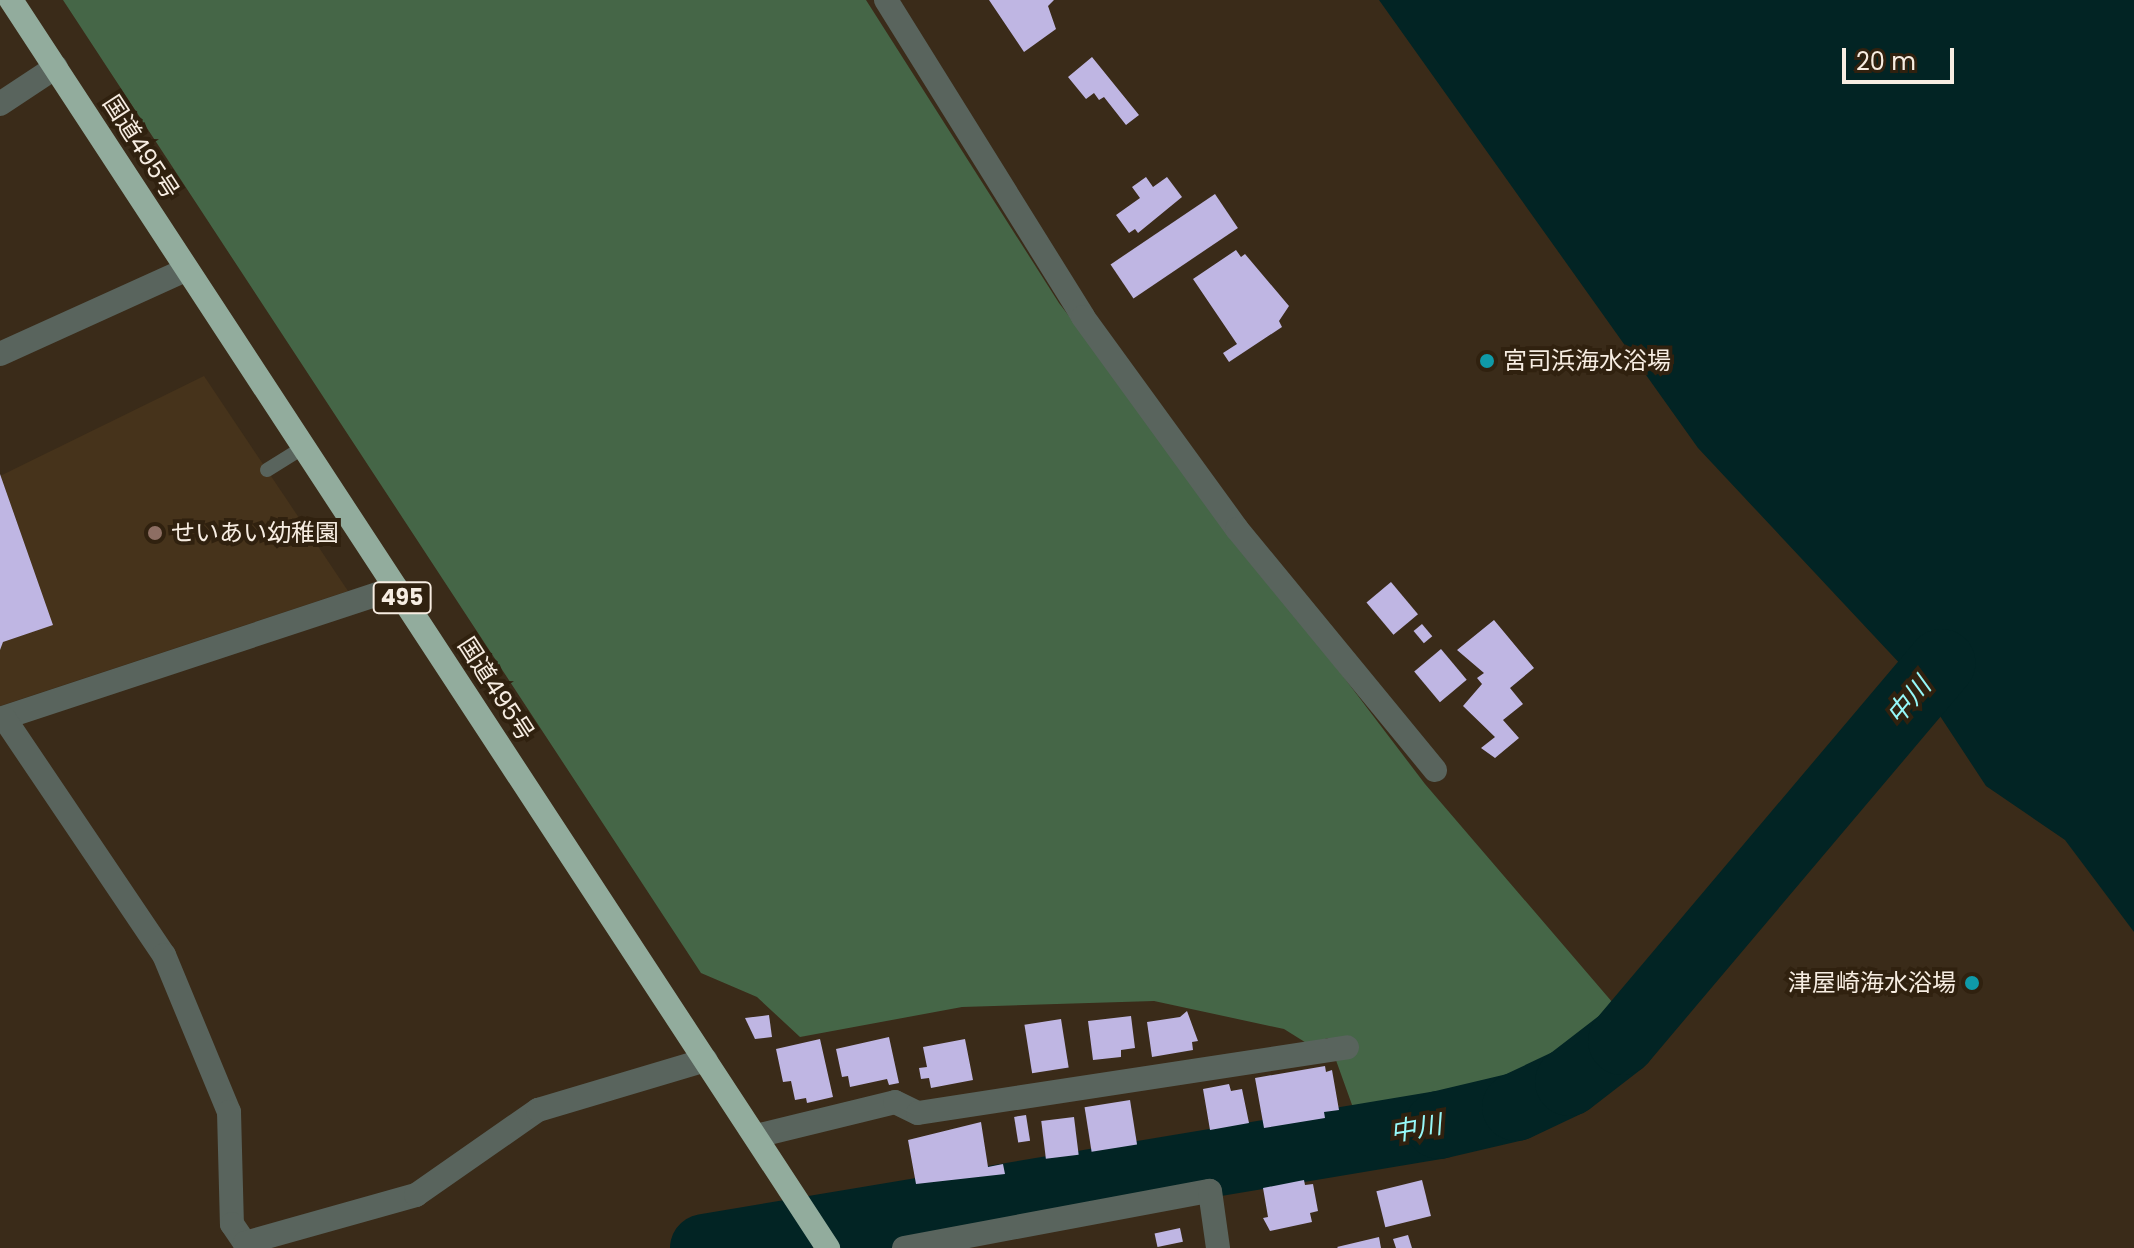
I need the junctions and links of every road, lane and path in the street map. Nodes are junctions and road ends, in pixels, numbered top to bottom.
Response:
1 (11, 0) edge
2 (886, 0) edge
3 (56, 67) junction
4 (0, 104) edge
5 (187, 269) junction
6 (0, 354) edge
7 (304, 447) junction
8 (267, 470) dead end
9 (396, 588) junction
10 (2, 719) edge
11 (1435, 770) dead end
12 (1347, 1047) dead end
13 (706, 1060) junction
14 (756, 1136) junction
15 (827, 1246) edge
16 (904, 1248) edge
17 (1218, 1248) edge

1 - 3 highway, 国道495号 / 495
2 - 11 street
3 - 4 street
3 - 5 highway, 国道495号 / 495
5 - 6 street
5 - 7 highway, 国道495号 / 495
7 - 8 lane
7 - 9 highway, 国道495号 / 495
9 - 10 street
9 - 13 highway, 国道495号 / 495
10 - 13 street
12 - 14 street
13 - 14 highway, 国道495号 / 495
14 - 15 highway, 国道495号 / 495
16 - 17 street

